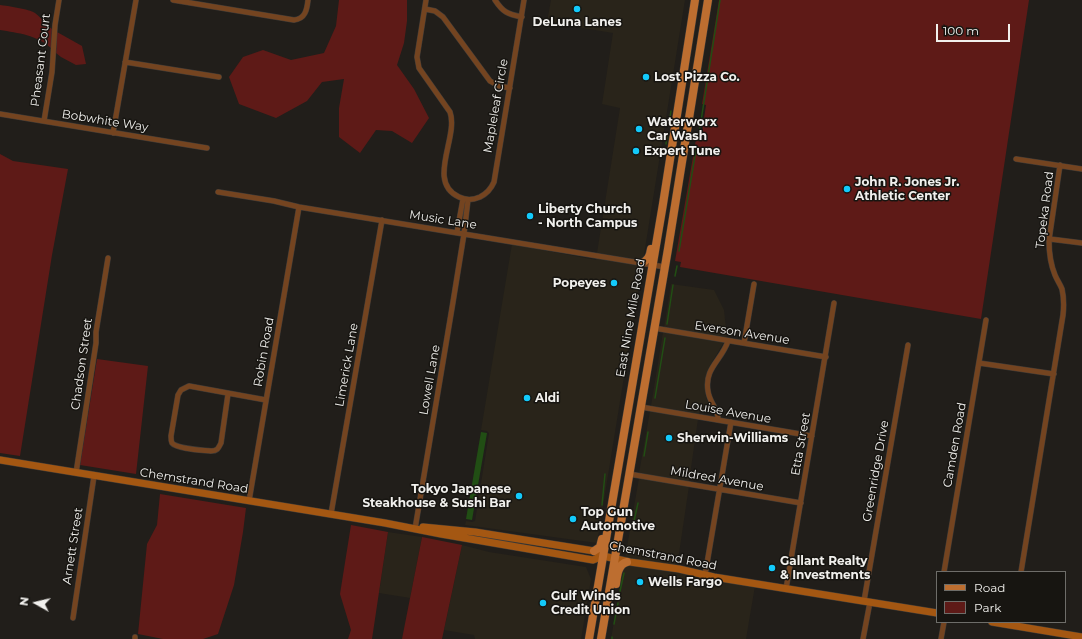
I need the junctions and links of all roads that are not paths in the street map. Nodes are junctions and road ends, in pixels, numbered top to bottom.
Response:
1 (59, 0) edge
2 (136, 0) edge
3 (173, 0) edge
4 (308, 0) edge
5 (426, 0) edge
6 (495, 0) edge
7 (524, 0) edge
8 (695, 0) edge
9 (704, 0) edge
10 (708, 0) edge
11 (713, 0) edge
12 (194, 2) edge
13 (425, 9) junction
14 (522, 17) junction
15 (700, 49) junction
16 (125, 62) junction
17 (219, 77) dead end
18 (510, 88) junction
19 (692, 101) junction
20 (0, 114) edge
21 (676, 119) junction
22 (44, 121) junction
23 (113, 133) junction
24 (207, 148) dead end
25 (1016, 159) dead end
26 (1060, 165) junction
27 (1082, 168) edge
28 (678, 186) junction
29 (218, 192) dead end
30 (465, 199) junction
31 (663, 204) junction
32 (299, 207) junction
33 (382, 220) junction
34 (457, 232) junction
35 (464, 234) junction
36 (1050, 238) junction
37 (1082, 243) edge
38 (108, 258) dead end
39 (642, 263) junction
40 (652, 265) junction
41 (665, 267) junction
42 (649, 284) junction
43 (754, 284) dead end
44 (834, 303) dead end
45 (986, 320) dead end
46 (654, 328) junction
47 (728, 340) junction
48 (744, 343) junction
49 (908, 345) dead end
50 (826, 357) junction
51 (631, 358) dead end
52 (979, 363) junction
53 (635, 369) junction
54 (1054, 374) junction
55 (633, 380) junction
56 (228, 394) junction
57 (266, 400) junction
58 (641, 407) junction
59 (718, 420) junction
60 (731, 422) junction
61 (812, 436) junction
62 (622, 441) junction
63 (0, 460) edge
64 (76, 473) junction
65 (629, 474) junction
66 (94, 476) junction
67 (720, 489) junction
68 (248, 500) junction
69 (801, 503) junction
70 (331, 514) junction
71 (415, 527) junction
72 (594, 551) junction
73 (603, 556) junction
74 (615, 558) junction
75 (627, 562) junction
76 (944, 571) edge
77 (1021, 571) edge
78 (705, 575) junction
79 (786, 589) junction
80 (595, 600) junction
81 (867, 602) junction
82 (936, 612) edge
83 (73, 618) dead end
84 (944, 623) edge
85 (1002, 623) edge
86 (1012, 624) edge
87 (1082, 637) edge
88 (589, 639) edge
89 (594, 639) edge
90 (597, 639) edge
91 (602, 639) edge
92 (864, 639) edge
93 (941, 639) edge

1 - 22 street, Pheasant Court
2 - 16 street
3 - 12 street
4 - 12 street
5 - 13 street
6 - 14 street
7 - 14 street, Mapleleaf Circle
8 - 21 main road, East Nine Mile Road
9 - 19 main road
10 - 15 main road, East Nine Mile Road
11 - 15 main road
13 - 18 street
13 - 30 street
14 - 18 street, Mapleleaf Circle
15 - 19 main road, East Nine Mile Road
16 - 17 street
16 - 23 street
18 - 30 street, Mapleleaf Circle
19 - 28 main road, East Nine Mile Road
20 - 22 street, Bobwhite Way
21 - 28 main road
21 - 31 main road, East Nine Mile Road
22 - 23 street, Bobwhite Way
23 - 24 street, Bobwhite Way
25 - 26 street
26 - 27 street
26 - 36 street, Topeka Road
28 - 41 main road, East Nine Mile Road
29 - 32 street, Music Lane
30 - 34 street
30 - 35 street
31 - 39 main road
31 - 40 main road, East Nine Mile Road
32 - 33 street, Music Lane
32 - 57 street, Robin Road
33 - 34 street, Music Lane
33 - 70 street, Limerick Lane
34 - 35 street, Music Lane
35 - 39 street, Music Lane
35 - 71 street, Lowell Lane
36 - 37 street
36 - 54 street, Topeka Road
38 - 64 street, Chadson Street
39 - 40 street, Music Lane
40 - 41 street, Music Lane
40 - 42 main road, East Nine Mile Road
40 - 46 main road
41 - 46 main road, East Nine Mile Road
42 - 51 main road
42 - 53 main road, East Nine Mile Road
43 - 48 street
44 - 50 street, Etta Street
45 - 52 street, Camden Road
46 - 47 street, Everson Avenue
46 - 58 main road, East Nine Mile Road
47 - 48 street, Everson Avenue
47 - 59 street
48 - 50 street, Everson Avenue
49 - 81 street, Greenridge Drive
50 - 61 street, Etta Street
52 - 54 street
52 - 76 street, Camden Road
53 - 55 main road, East Nine Mile Road
53 - 58 main road
54 - 77 street, Topeka Road
55 - 62 main road, East Nine Mile Road
55 - 72 main road
56 - 56 street
56 - 57 street
57 - 68 street, Robin Road
58 - 59 street, Louise Avenue
58 - 65 main road, East Nine Mile Road
59 - 60 street, Louise Avenue
60 - 61 street, Louise Avenue
60 - 67 street
61 - 69 street, Etta Street
62 - 73 main road, East Nine Mile Road
62 - 74 main road
63 - 64 street, Chemstrand Road
64 - 66 street, Chemstrand Road
65 - 67 street, Mildred Avenue
65 - 74 main road, East Nine Mile Road
66 - 68 street, Chemstrand Road
66 - 83 street, Arnett Street
67 - 69 street, Mildred Avenue
67 - 78 street
68 - 70 street, Chemstrand Road
69 - 79 street, Etta Street
70 - 71 street, Chemstrand Road
71 - 72 street, Chemstrand Road
71 - 73 street, Chemstrand Road
72 - 73 street, Chemstrand Road
73 - 74 street, Chemstrand Road
73 - 80 main road, East Nine Mile Road
73 - 90 main road
74 - 75 street, Chemstrand Road
74 - 91 main road, East Nine Mile Road
75 - 78 street, Chemstrand Road
75 - 91 main road
78 - 79 street, Chemstrand Road
79 - 81 street, Chemstrand Road
80 - 88 main road, East Nine Mile Road
80 - 89 main road
81 - 82 street, Chemstrand Road
81 - 92 street, Greenridge Drive
84 - 93 street
85 - 86 street
86 - 87 street

